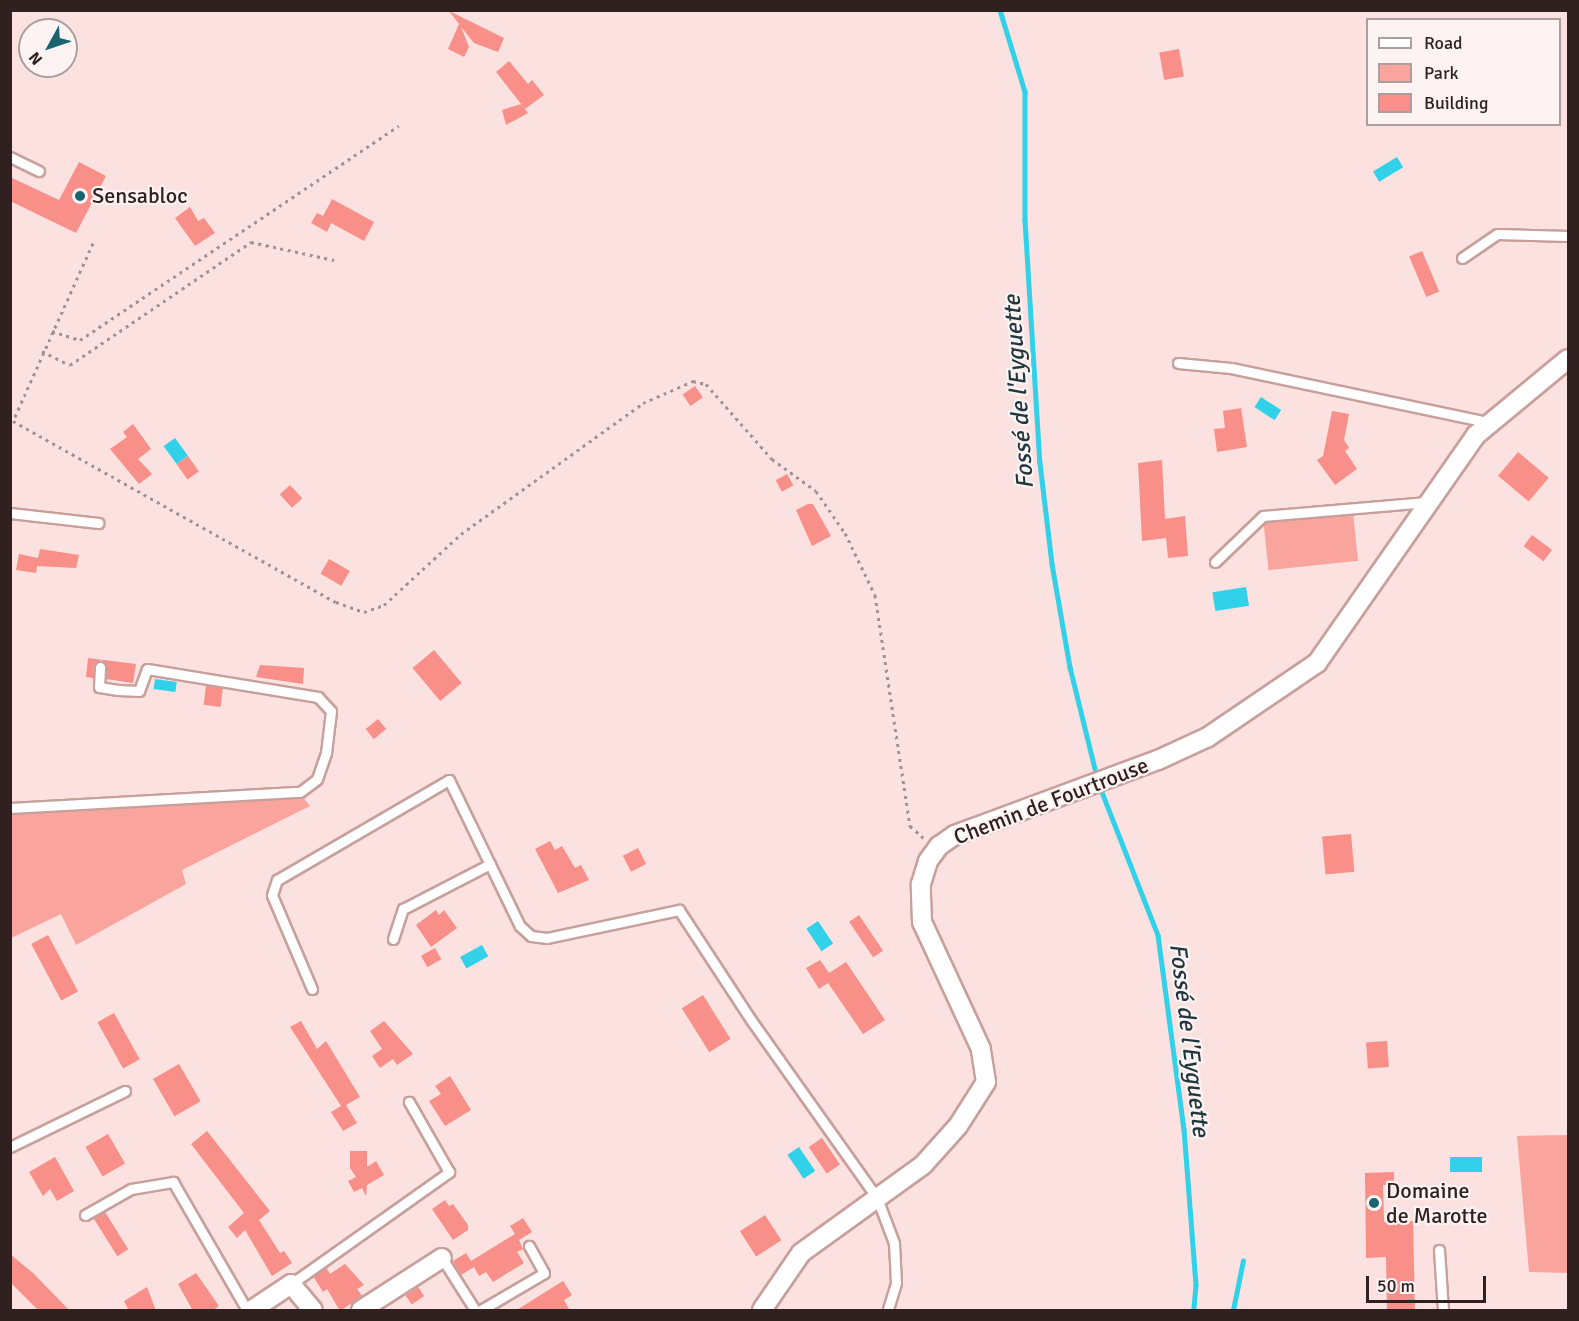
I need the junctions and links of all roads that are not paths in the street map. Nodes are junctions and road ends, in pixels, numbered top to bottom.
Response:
1 (10, 157) edge
2 (39, 171) dead end
3 (1569, 236) edge
4 (1462, 258) dead end
5 (1569, 359) edge
6 (1178, 363) dead end
7 (1488, 422) junction
8 (1427, 502) junction
9 (10, 513) edge
10 (98, 523) dead end
11 (1215, 562) dead end
12 (100, 667) dead end
13 (10, 808) edge
14 (490, 864) junction
15 (393, 939) dead end
16 (312, 989) dead end
17 (125, 1091) dead end
18 (409, 1102) dead end
19 (10, 1147) edge
20 (877, 1198) junction
21 (85, 1215) dead end
22 (529, 1246) dead end
23 (1439, 1250) dead end
24 (442, 1258) joint
25 (291, 1284) junction
26 (247, 1311) edge
27 (252, 1311) edge
28 (313, 1311) edge
29 (361, 1311) edge
30 (475, 1311) edge
31 (481, 1311) edge
32 (762, 1311) edge
33 (888, 1311) edge
34 (1443, 1311) edge

1 - 2 lane
3 - 4 lane
5 - 7 street, Chemin de Fourtrouse
6 - 7 lane
7 - 8 street, Chemin de Fourtrouse
8 - 11 lane
8 - 20 street, Chemin de Fourtrouse
9 - 10 lane
12 - 13 lane
14 - 15 lane
14 - 16 lane
14 - 20 lane
17 - 19 lane
18 - 25 lane
20 - 32 street, Chemin de Fourtrouse
20 - 33 lane
21 - 26 lane
22 - 31 lane
23 - 34 lane
24 - 29 street
24 - 30 lane
25 - 27 street
25 - 28 street

